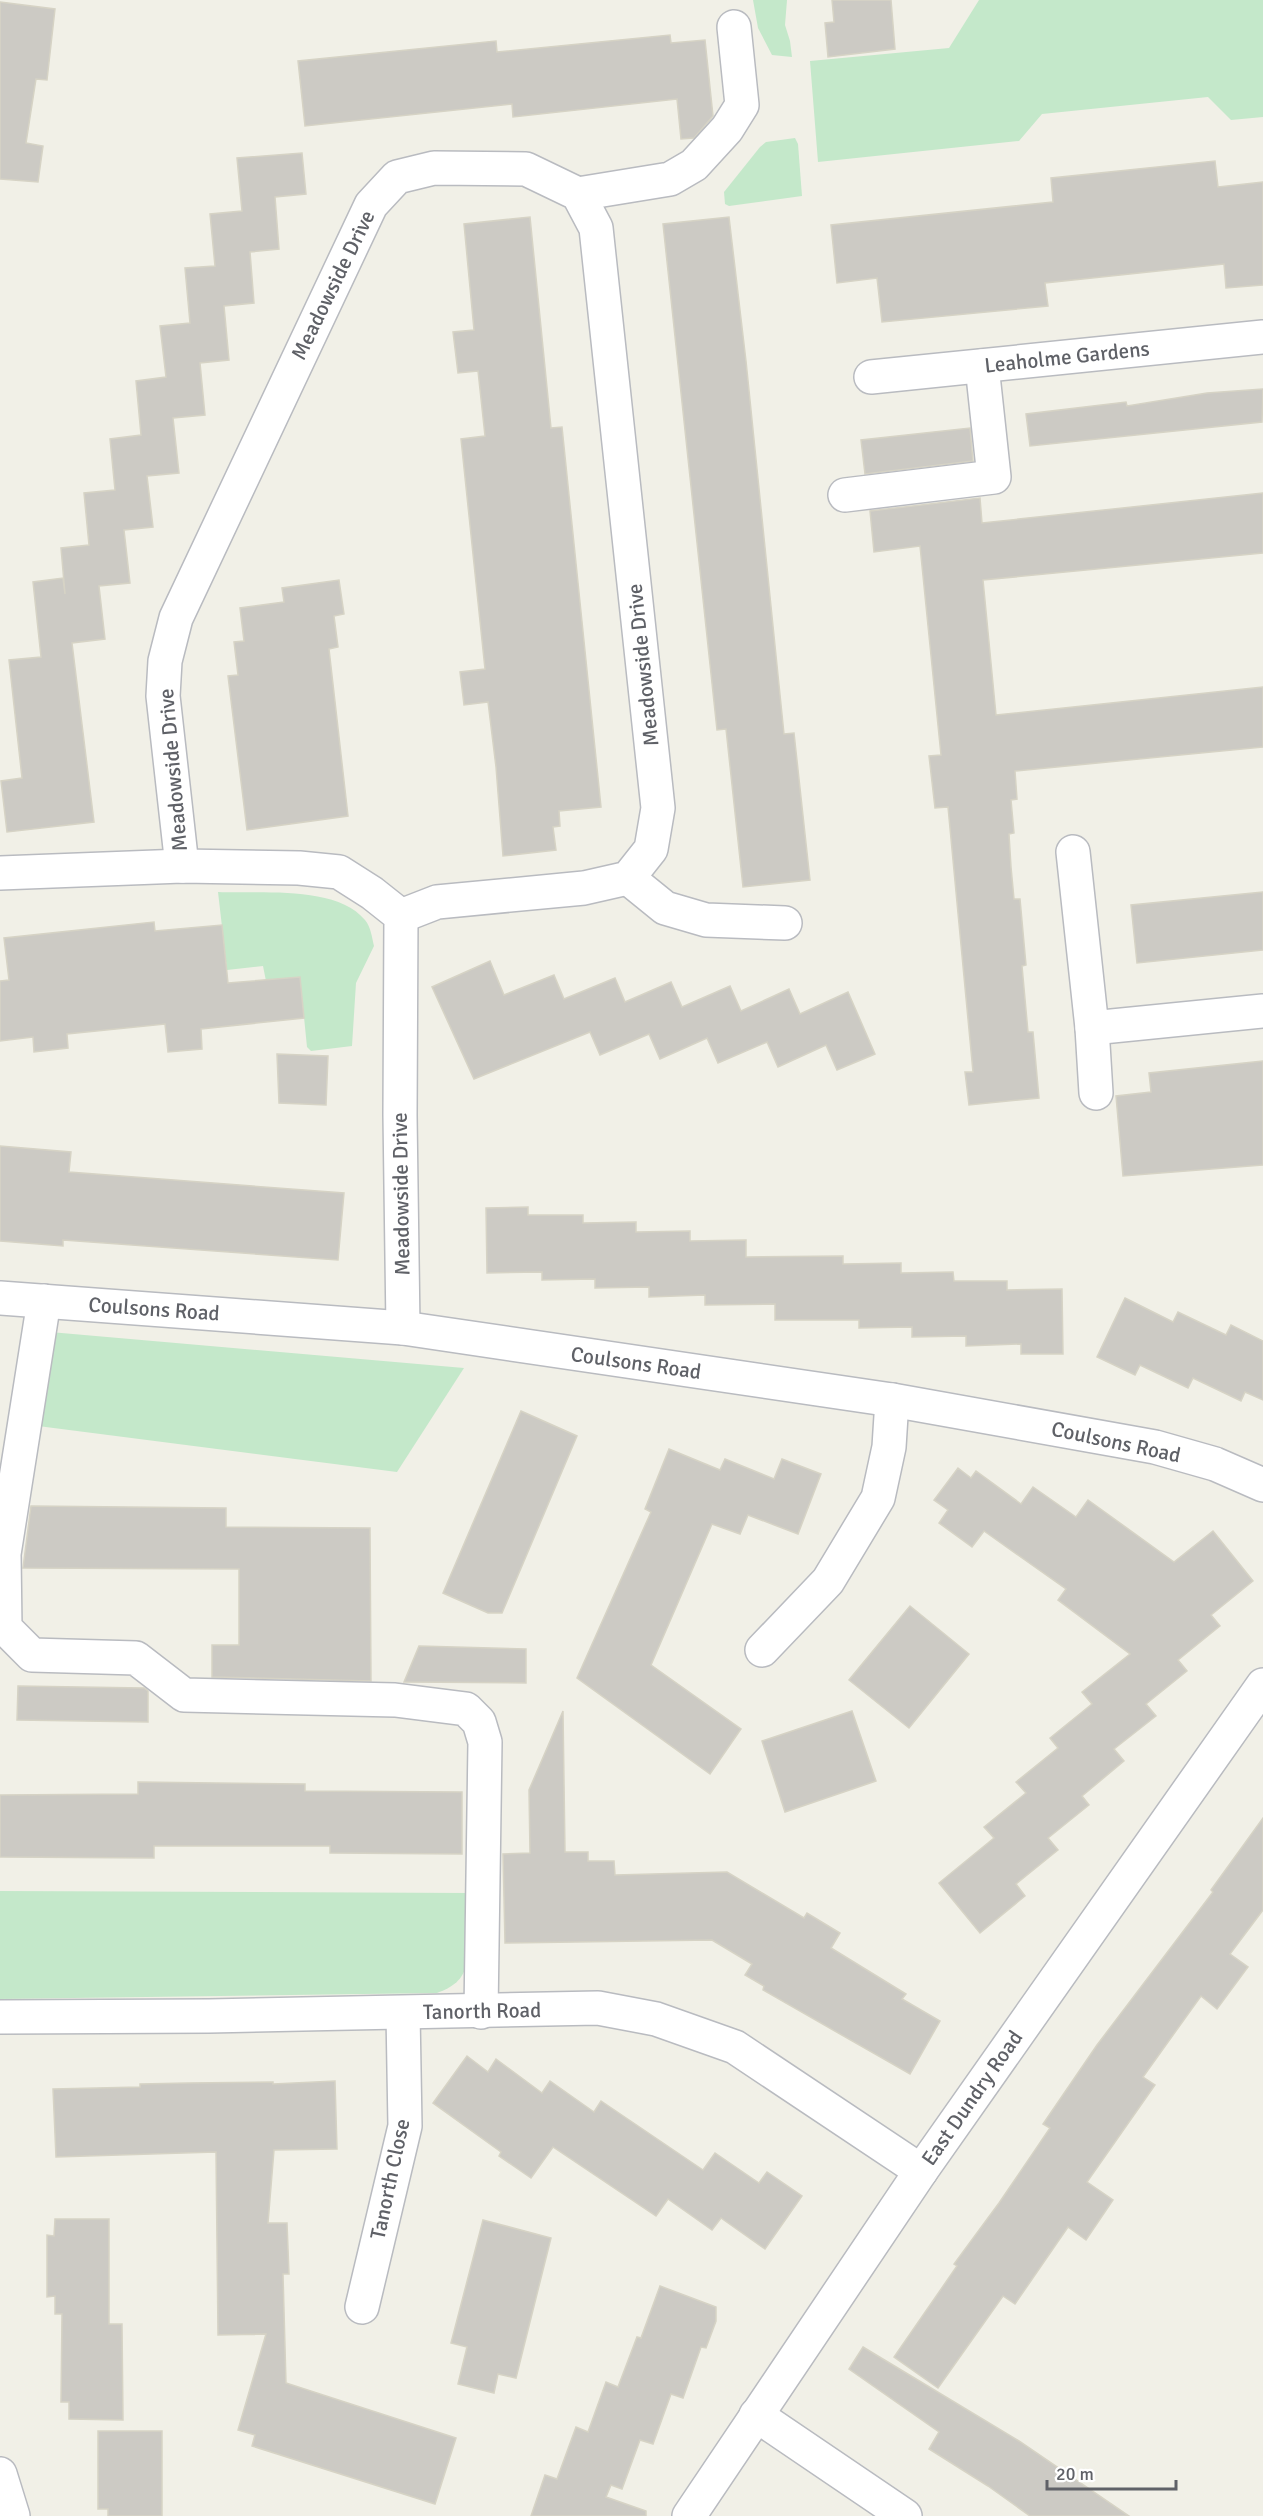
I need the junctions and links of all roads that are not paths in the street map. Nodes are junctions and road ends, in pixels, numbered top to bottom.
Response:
1 (734, 27) dead end
2 (578, 194) junction
3 (1263, 337) edge
4 (982, 366) junction
5 (871, 377) dead end
6 (845, 495) dead end
7 (1073, 852) dead end
8 (182, 866) junction
9 (0, 873) edge
10 (627, 878) junction
11 (401, 916) junction
12 (785, 923) dead end
13 (1263, 1011) edge
14 (1092, 1028) junction
15 (1096, 1093) dead end
16 (0, 1298) edge
17 (44, 1301) junction
18 (403, 1328) junction
19 (892, 1400) junction
20 (1263, 1485) edge
21 (762, 1650) dead end
22 (1263, 1685) edge
23 (481, 2012) junction
24 (403, 2013) junction
25 (0, 2017) edge
26 (921, 2171) junction
27 (362, 2307) dead end
28 (756, 2415) junction
29 (0, 2474) edge
30 (13, 2516) edge
31 (689, 2516) edge
32 (905, 2516) edge

1 - 2 street
2 - 8 street, Meadowside Drive
2 - 10 street, Meadowside Drive
3 - 4 street, Leaholme Gardens
4 - 5 street, Leaholme Gardens
4 - 6 street
7 - 14 street
8 - 9 street, Meadowside Drive
8 - 11 street, Meadowside Drive
10 - 11 street
10 - 12 street
11 - 18 street, Meadowside Drive
13 - 14 street
14 - 15 street
16 - 17 street, Coulsons Road
17 - 18 street, Coulsons Road
17 - 23 street
18 - 19 street, Coulsons Road
19 - 20 street, Coulsons Road
19 - 21 street
22 - 26 street, East Dundry Road
23 - 24 street, Tanorth Road
23 - 26 street, Tanorth Road
24 - 25 street, Tanorth Road
24 - 27 street, Tanorth Close
26 - 28 street, East Dundry Road
28 - 31 street, East Dundry Road
28 - 32 street
29 - 30 street

